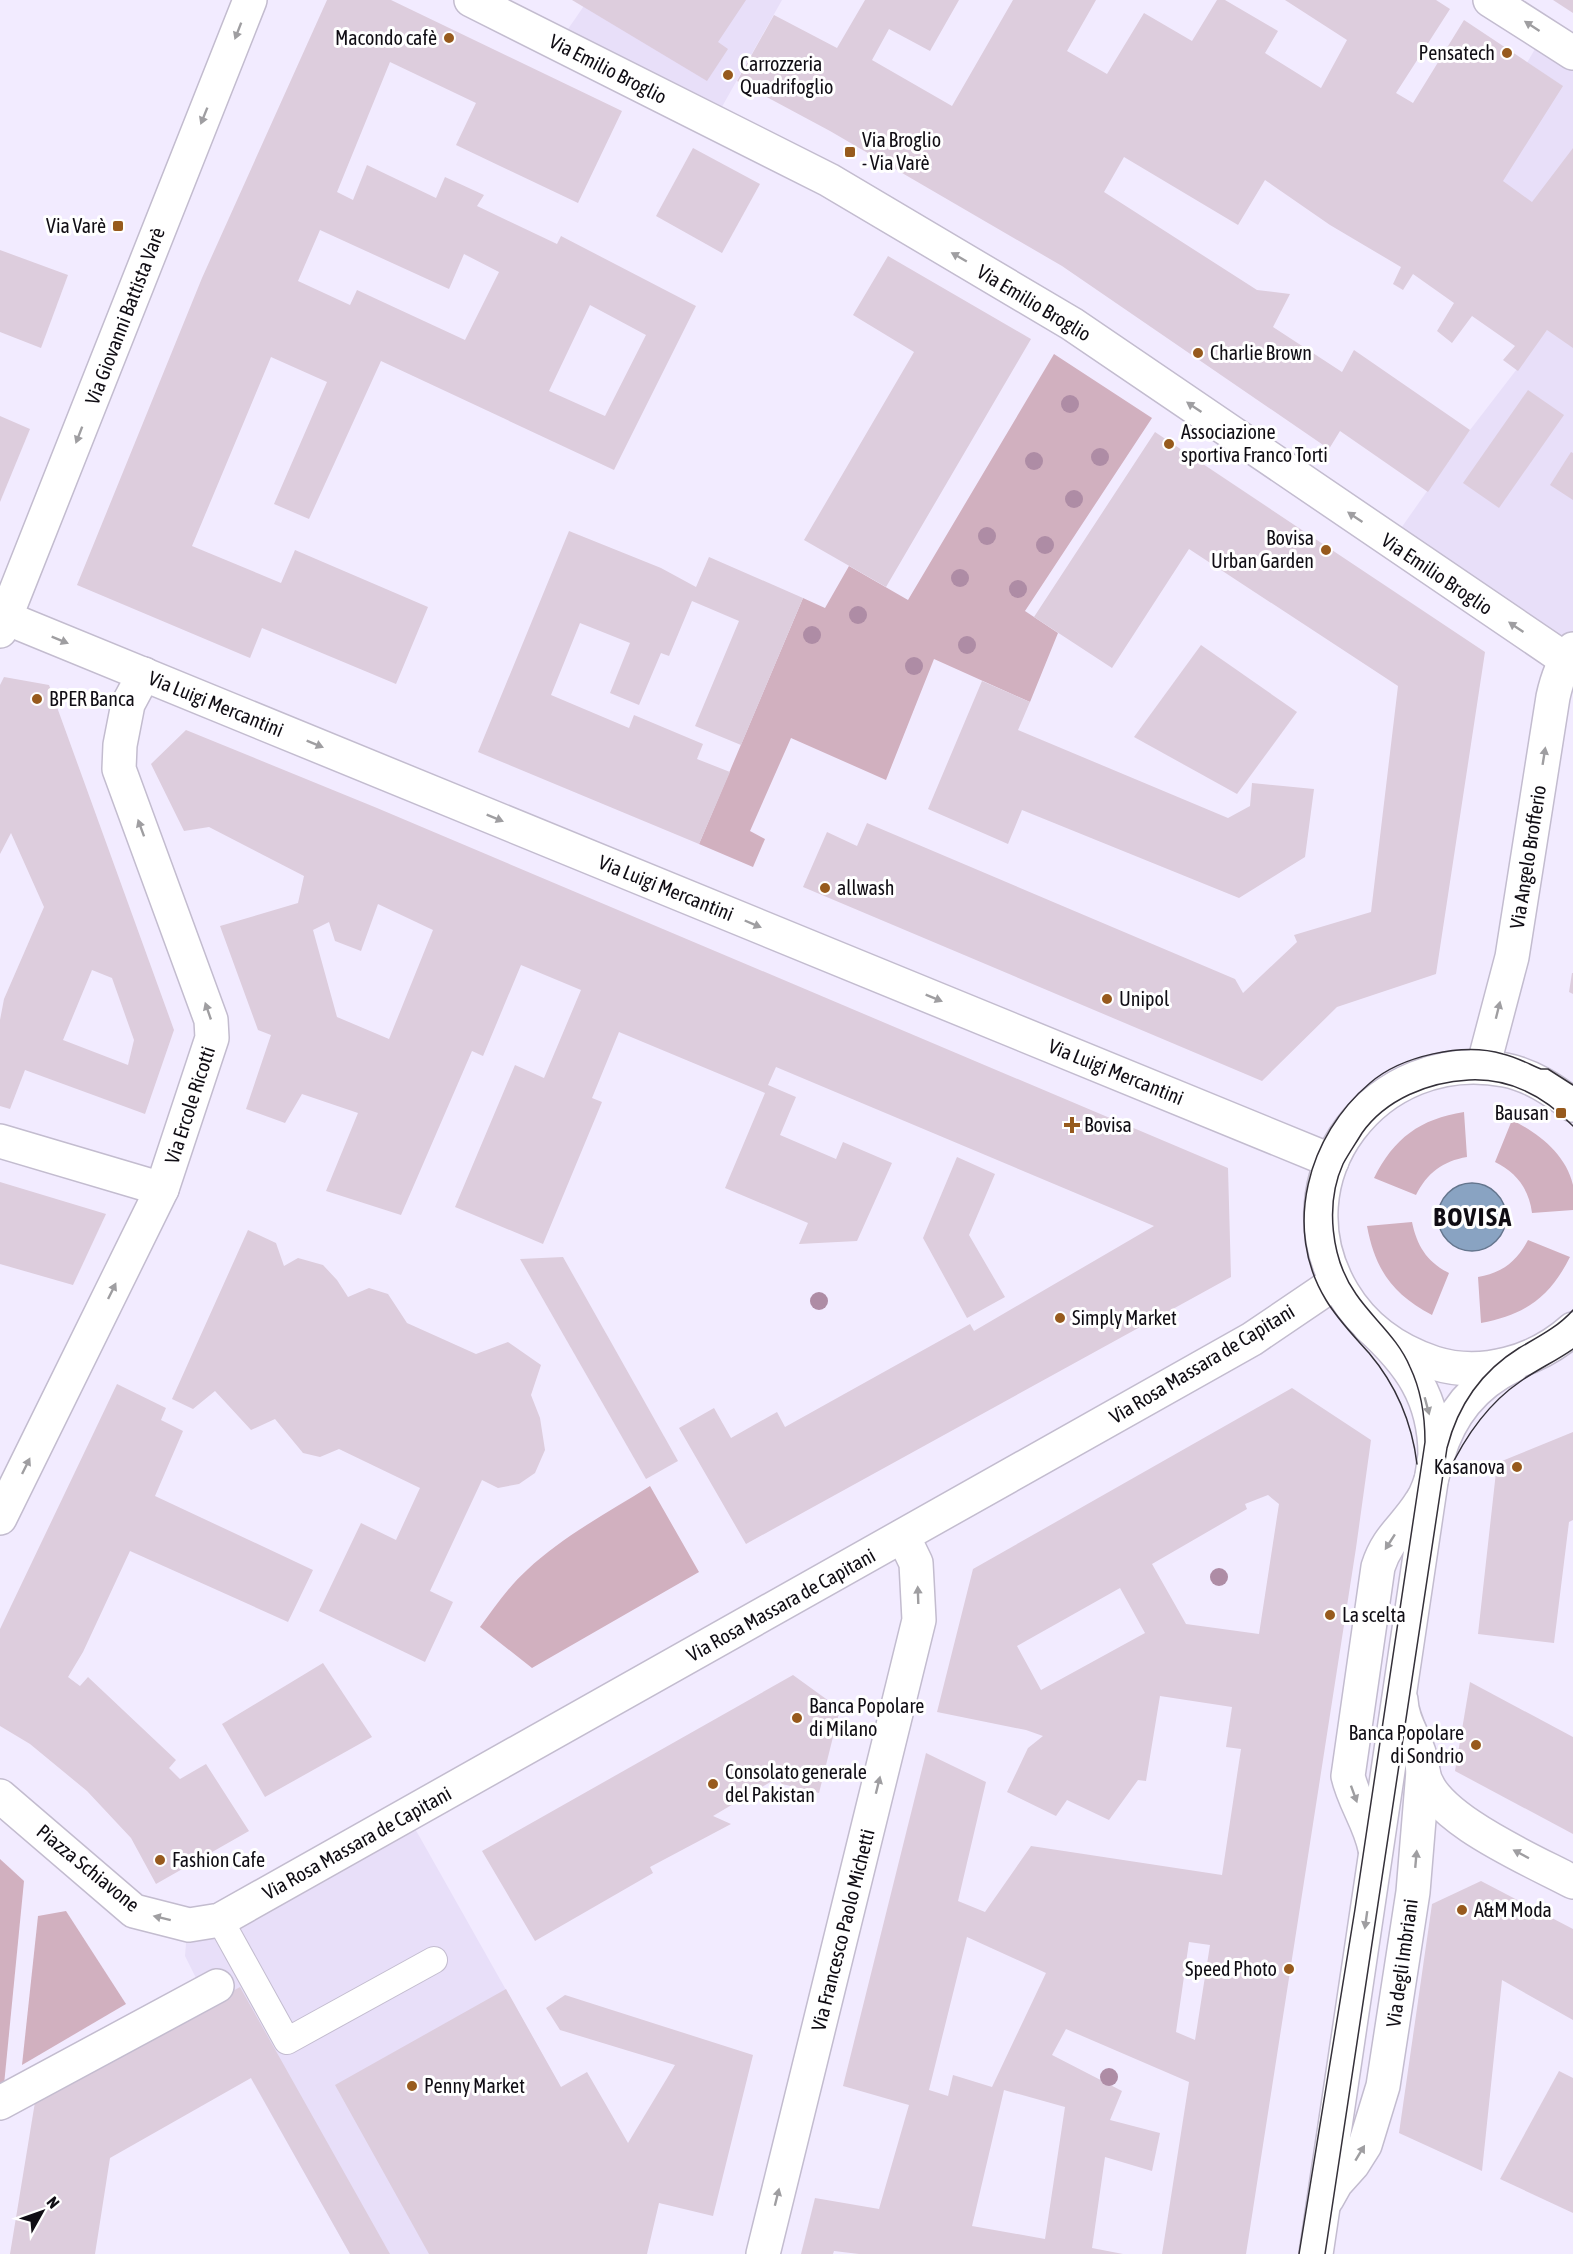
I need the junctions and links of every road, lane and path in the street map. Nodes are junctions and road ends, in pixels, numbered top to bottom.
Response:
1 (250, 0) edge
2 (471, 0) edge
3 (1490, 0) edge
4 (1573, 53) edge
5 (2, 621) edge
6 (1569, 654) edge
7 (144, 674) junction
8 (1483, 1067) junction
9 (1573, 1105) edge
10 (0, 1140) edge
11 (1332, 1161) junction
12 (162, 1189) junction
13 (1336, 1282) junction
14 (1369, 1326) junction
15 (1573, 1329) edge
16 (1538, 1353) junction
17 (1433, 1476) junction
18 (0, 1518) edge
19 (903, 1536) junction
20 (1401, 1688) junction
21 (1423, 1771) junction
22 (0, 1796) edge
23 (1375, 1862) junction
24 (1573, 1881) edge
25 (220, 1920) junction
26 (434, 1960) dead end
27 (217, 1986) dead end
28 (0, 2103) edge
29 (1321, 2221) junction
30 (763, 2254) edge
31 (1316, 2254) edge

1 -> 5 street, Via Giovanni Battista Varè
6 -> 2 street, Via Emilio Broglio
4 -> 3 street
5 -> 7 street, Via Luigi Mercantini
8 -> 6 street, Via Angelo Brofferio
7 -> 11 street, Via Luigi Mercantini
12 -> 7 street, Via Ercole Ricotti
8 - 9 street
8 - 11 street
10 - 12 street
11 - 13 street
18 -> 12 street, Via Ercole Ricotti
13 - 14 street
13 - 19 street, Via Rosa Massara de Capitani
14 - 16 street
14 -> 17 street, Via degli Imbriani
15 - 16 street
16 - 17 street, Via degli Imbriani
17 - 20 street, Via degli Imbriani
17 -> 23 street, Via degli Imbriani
19 - 25 street, Via Rosa Massara de Capitani
30 -> 19 street, Via Francesco Paolo Michetti
20 - 21 street, Via degli Imbriani
20 - 23 street, Via degli Imbriani
24 -> 21 street
29 -> 21 street, Via degli Imbriani
25 -> 22 street, Piazza Schiavone
23 -> 29 street, Via degli Imbriani
25 - 26 lane
27 - 28 street
29 - 31 street, Via degli Imbriani

